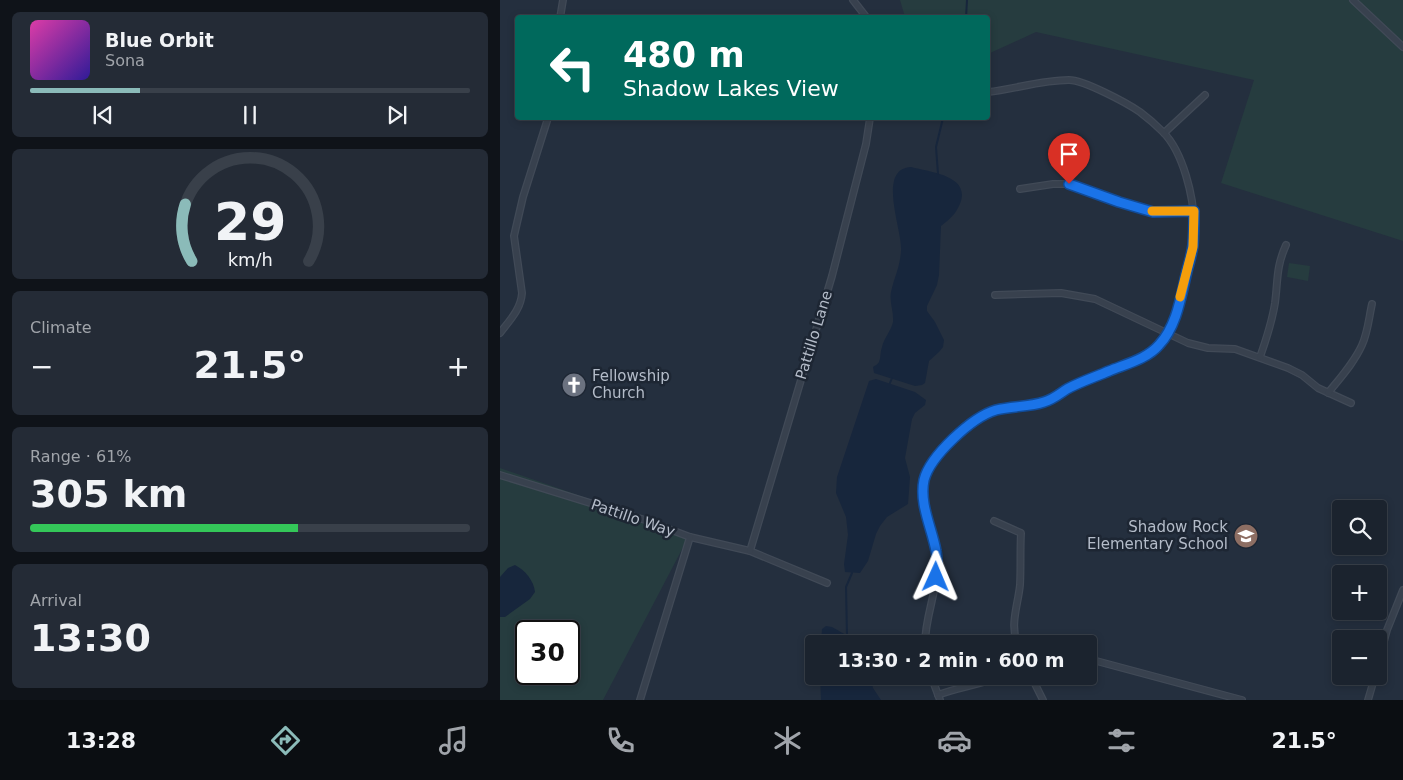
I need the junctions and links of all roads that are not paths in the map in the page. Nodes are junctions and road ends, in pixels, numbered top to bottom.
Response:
1 (563, 0) edge
2 (853, 0) edge
3 (1353, 0) edge
4 (560, 15) edge
5 (865, 15) edge
6 (1403, 47) edge
7 (990, 92) edge
8 (1205, 95) dead end
9 (547, 120) edge
10 (870, 120) edge
11 (1164, 133) junction
12 (1020, 190) dead end
13 (1194, 211) junction
14 (1286, 245) dead end
15 (995, 295) dead end
16 (1372, 304) dead end
17 (500, 333) edge
18 (1167, 333) junction
19 (1260, 357) junction
20 (1328, 393) junction
21 (1351, 403) dead end
22 (500, 475) edge
23 (994, 521) dead end
24 (690, 537) junction
25 (750, 551) junction
26 (827, 583) dead end
27 (1403, 590) edge
28 (1387, 632) edge
29 (926, 635) edge
30 (1015, 635) edge
31 (1097, 661) edge
32 (934, 685) edge
33 (970, 685) edge
34 (1036, 685) edge
35 (1372, 685) edge
36 (939, 697) edge
37 (640, 700) edge
38 (1043, 700) edge
39 (1242, 700) edge
40 (1368, 700) edge

1 - 4 street
2 - 5 street
3 - 6 street
7 - 11 street
8 - 11 street
9 - 17 street
10 - 25 street, Pattillo Lane
11 - 13 street
12 - 13 street
13 - 18 street
14 - 19 street
15 - 18 street
16 - 20 street
18 - 19 street
18 - 29 street
19 - 20 street
20 - 21 street
22 - 24 street, Pattillo Way
23 - 30 street
24 - 25 street
24 - 37 street, Pattillo Way
25 - 26 street
27 - 28 street
31 - 39 street
32 - 36 street
33 - 36 street
34 - 38 street
35 - 40 street

